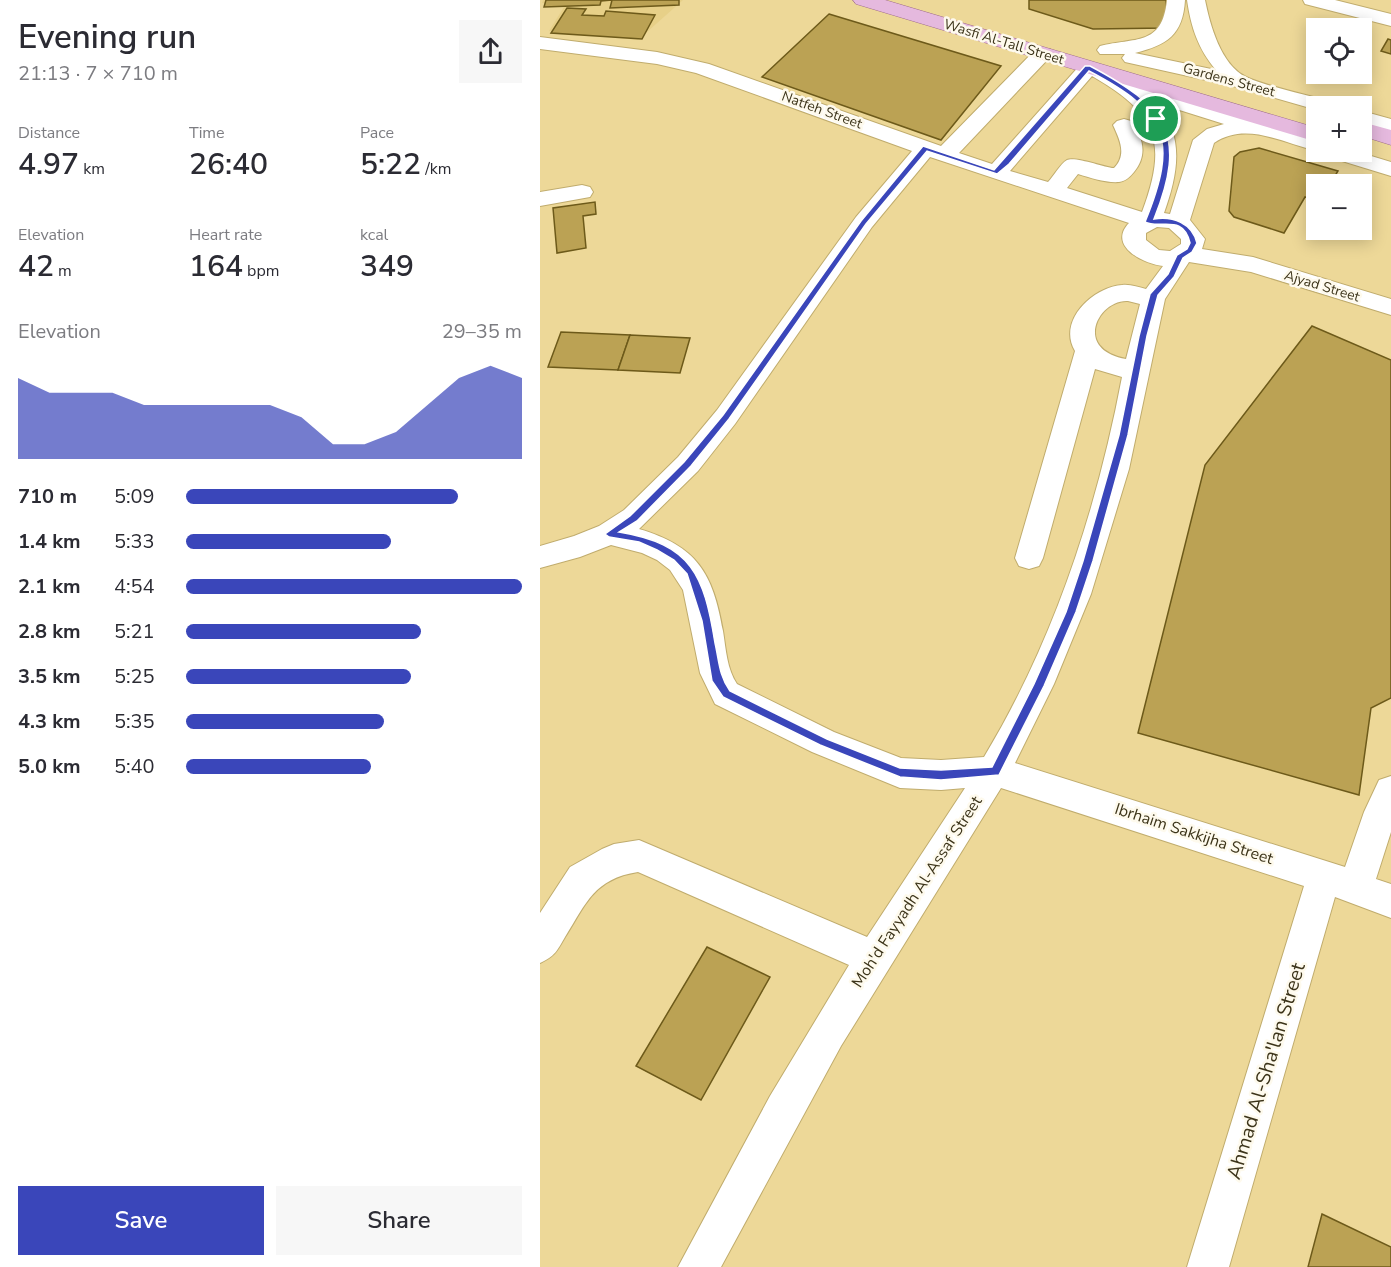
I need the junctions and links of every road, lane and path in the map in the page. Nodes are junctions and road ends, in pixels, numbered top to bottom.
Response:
1 (863, 0) edge
2 (928, 0) edge
3 (1176, 0) edge
4 (1196, 0) edge
5 (1312, 0) edge
6 (1340, 4) edge
7 (1391, 20) edge
8 (540, 43) edge
9 (1090, 46) junction
10 (1043, 53) junction
11 (1132, 58) junction
12 (1091, 68) junction
13 (1237, 81) junction
14 (1123, 86) junction
15 (1306, 101) edge
16 (1306, 113) edge
17 (1372, 120) edge
18 (1124, 125) dead end
19 (1391, 126) edge
20 (1262, 127) junction
21 (1306, 132) edge
22 (1372, 132) edge
23 (1391, 138) edge
24 (1306, 141) edge
25 (935, 151) junction
26 (1372, 152) edge
27 (1048, 158) dead end
28 (1391, 158) edge
29 (1369, 162) edge
30 (1074, 165) junction
31 (1391, 169) edge
32 (995, 173) junction
33 (1053, 191) junction
34 (582, 192) dead end
35 (540, 200) edge
36 (1142, 233) junction
37 (1184, 242) junction
38 (1153, 297) junction
39 (1391, 307) edge
40 (1088, 350) junction
41 (1136, 370) junction
42 (609, 534) junction
43 (540, 557) edge
44 (1029, 558) dead end
45 (995, 771) junction
46 (1391, 791) edge
47 (1340, 881) junction
48 (1391, 901) edge
49 (540, 945) edge
50 (874, 958) junction
51 (699, 1267) edge
52 (1208, 1267) edge

1 - 10 main road, Wasfi Al-Tall Street
2 - 9 main road, Wasfi Al-Tall Street
3 - 9 street
4 - 13 street
5 - 6 street
6 - 7 street
8 - 25 street, Natfeh Street
9 - 11 main road, Wasfi Al-Tall Street
10 - 12 main road, Wasfi Al-Tall Street
10 - 25 street
11 - 13 street, Gardens Street
11 - 16 main road, Wasfi Al-Tall Street
12 - 14 street
12 - 21 main road, Wasfi Al-Tall Street
12 - 32 street
13 - 15 street, Gardens Street
14 - 20 street
14 - 36 street
17 - 19 street
18 - 30 street
20 - 24 street
20 - 37 street, Moh'd Fayyadh Al-Assaf Street
22 - 23 main road
25 - 32 street, Natfeh Street
25 - 42 street
26 - 28 main road
27 - 30 street
29 - 31 street
30 - 33 street
32 - 33 street, Natfeh Street
33 - 36 street, Natfeh Street
34 - 35 street
36 - 37 street
36 - 37 street
36 - 38 street, Moh'd Fayyadh Al-Assaf Street
37 - 38 street, Moh'd Fayyadh Al-Assaf Street
37 - 39 street, Ajyad Street
38 - 40 street
38 - 41 street, Moh'd Fayyadh Al-Assaf Street
40 - 41 street
40 - 44 street
41 - 45 street, Moh'd Fayyadh Al-Assaf Street
42 - 43 street
42 - 45 street
45 - 47 street, Ibrhaim Sakkijha Street
45 - 50 street, Moh'd Fayyadh Al-Assaf Street
46 - 47 street, Ahmad Al-Sha'lan Street
47 - 48 street, Ibrhaim Sakkijha Street
47 - 52 street, Ahmad Al-Sha'lan Street
49 - 50 street
50 - 51 street, Moh'd Fayyadh Al-Assaf Street

